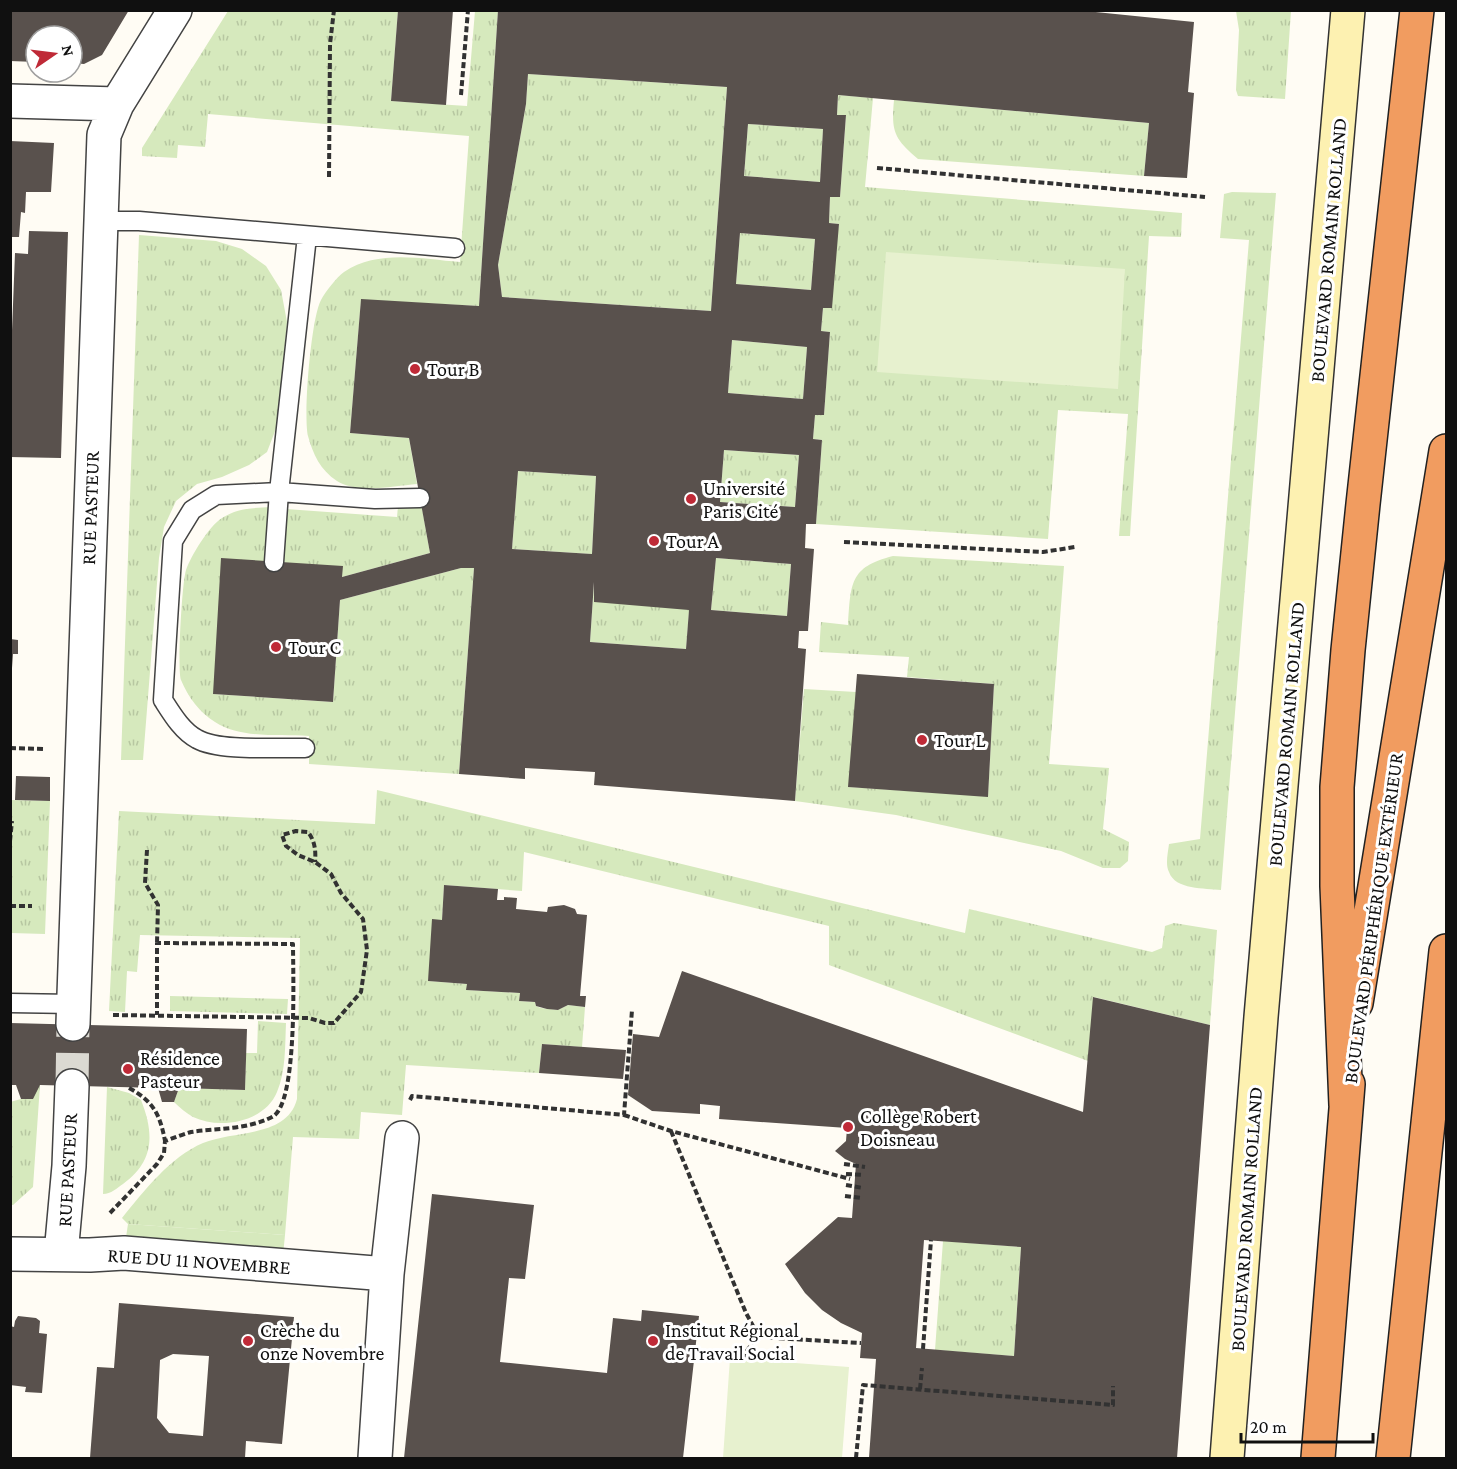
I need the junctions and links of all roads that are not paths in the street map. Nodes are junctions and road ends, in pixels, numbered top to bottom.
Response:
1 (174, 10) edge
2 (1348, 10) edge
3 (1417, 10) edge
4 (10, 101) edge
5 (117, 104) junction
6 (100, 221) junction
7 (307, 236) junction
8 (455, 248) dead end
9 (1446, 451) edge
10 (279, 492) junction
11 (420, 498) dead end
12 (274, 562) dead end
13 (305, 748) dead end
14 (1446, 965) edge
15 (10, 1003) edge
16 (73, 1014) joint
17 (72, 1086) tunnel mouth
18 (1346, 1105) junction
19 (402, 1138) dead end
20 (10, 1254) edge
21 (62, 1254) junction
22 (387, 1274) junction
23 (375, 1458) edge
24 (1227, 1458) edge
25 (1318, 1458) edge
26 (1393, 1458) edge

1 - 5 street, RUE PASTEUR
2 - 24 street, BOULEVARD ROMAIN ROLLAND
3 - 18 highway
4 - 5 street
5 - 6 street, RUE PASTEUR
6 - 7 lane
6 - 16 street, RUE PASTEUR
7 - 8 lane
7 - 10 lane
9 - 18 highway, BOULEVARD PÉRIPHÉRIQUE EXTÉRIEUR
10 - 11 lane
10 - 12 lane
10 - 13 lane
14 - 26 highway
15 - 16 lane
17 - 21 street, RUE PASTEUR
18 - 25 highway, BOULEVARD PÉRIPHÉRIQUE EXTÉRIEUR
19 - 22 street
20 - 21 street, RUE DU 11 NOVEMBRE
21 - 22 street, RUE DU 11 NOVEMBRE
22 - 23 street

